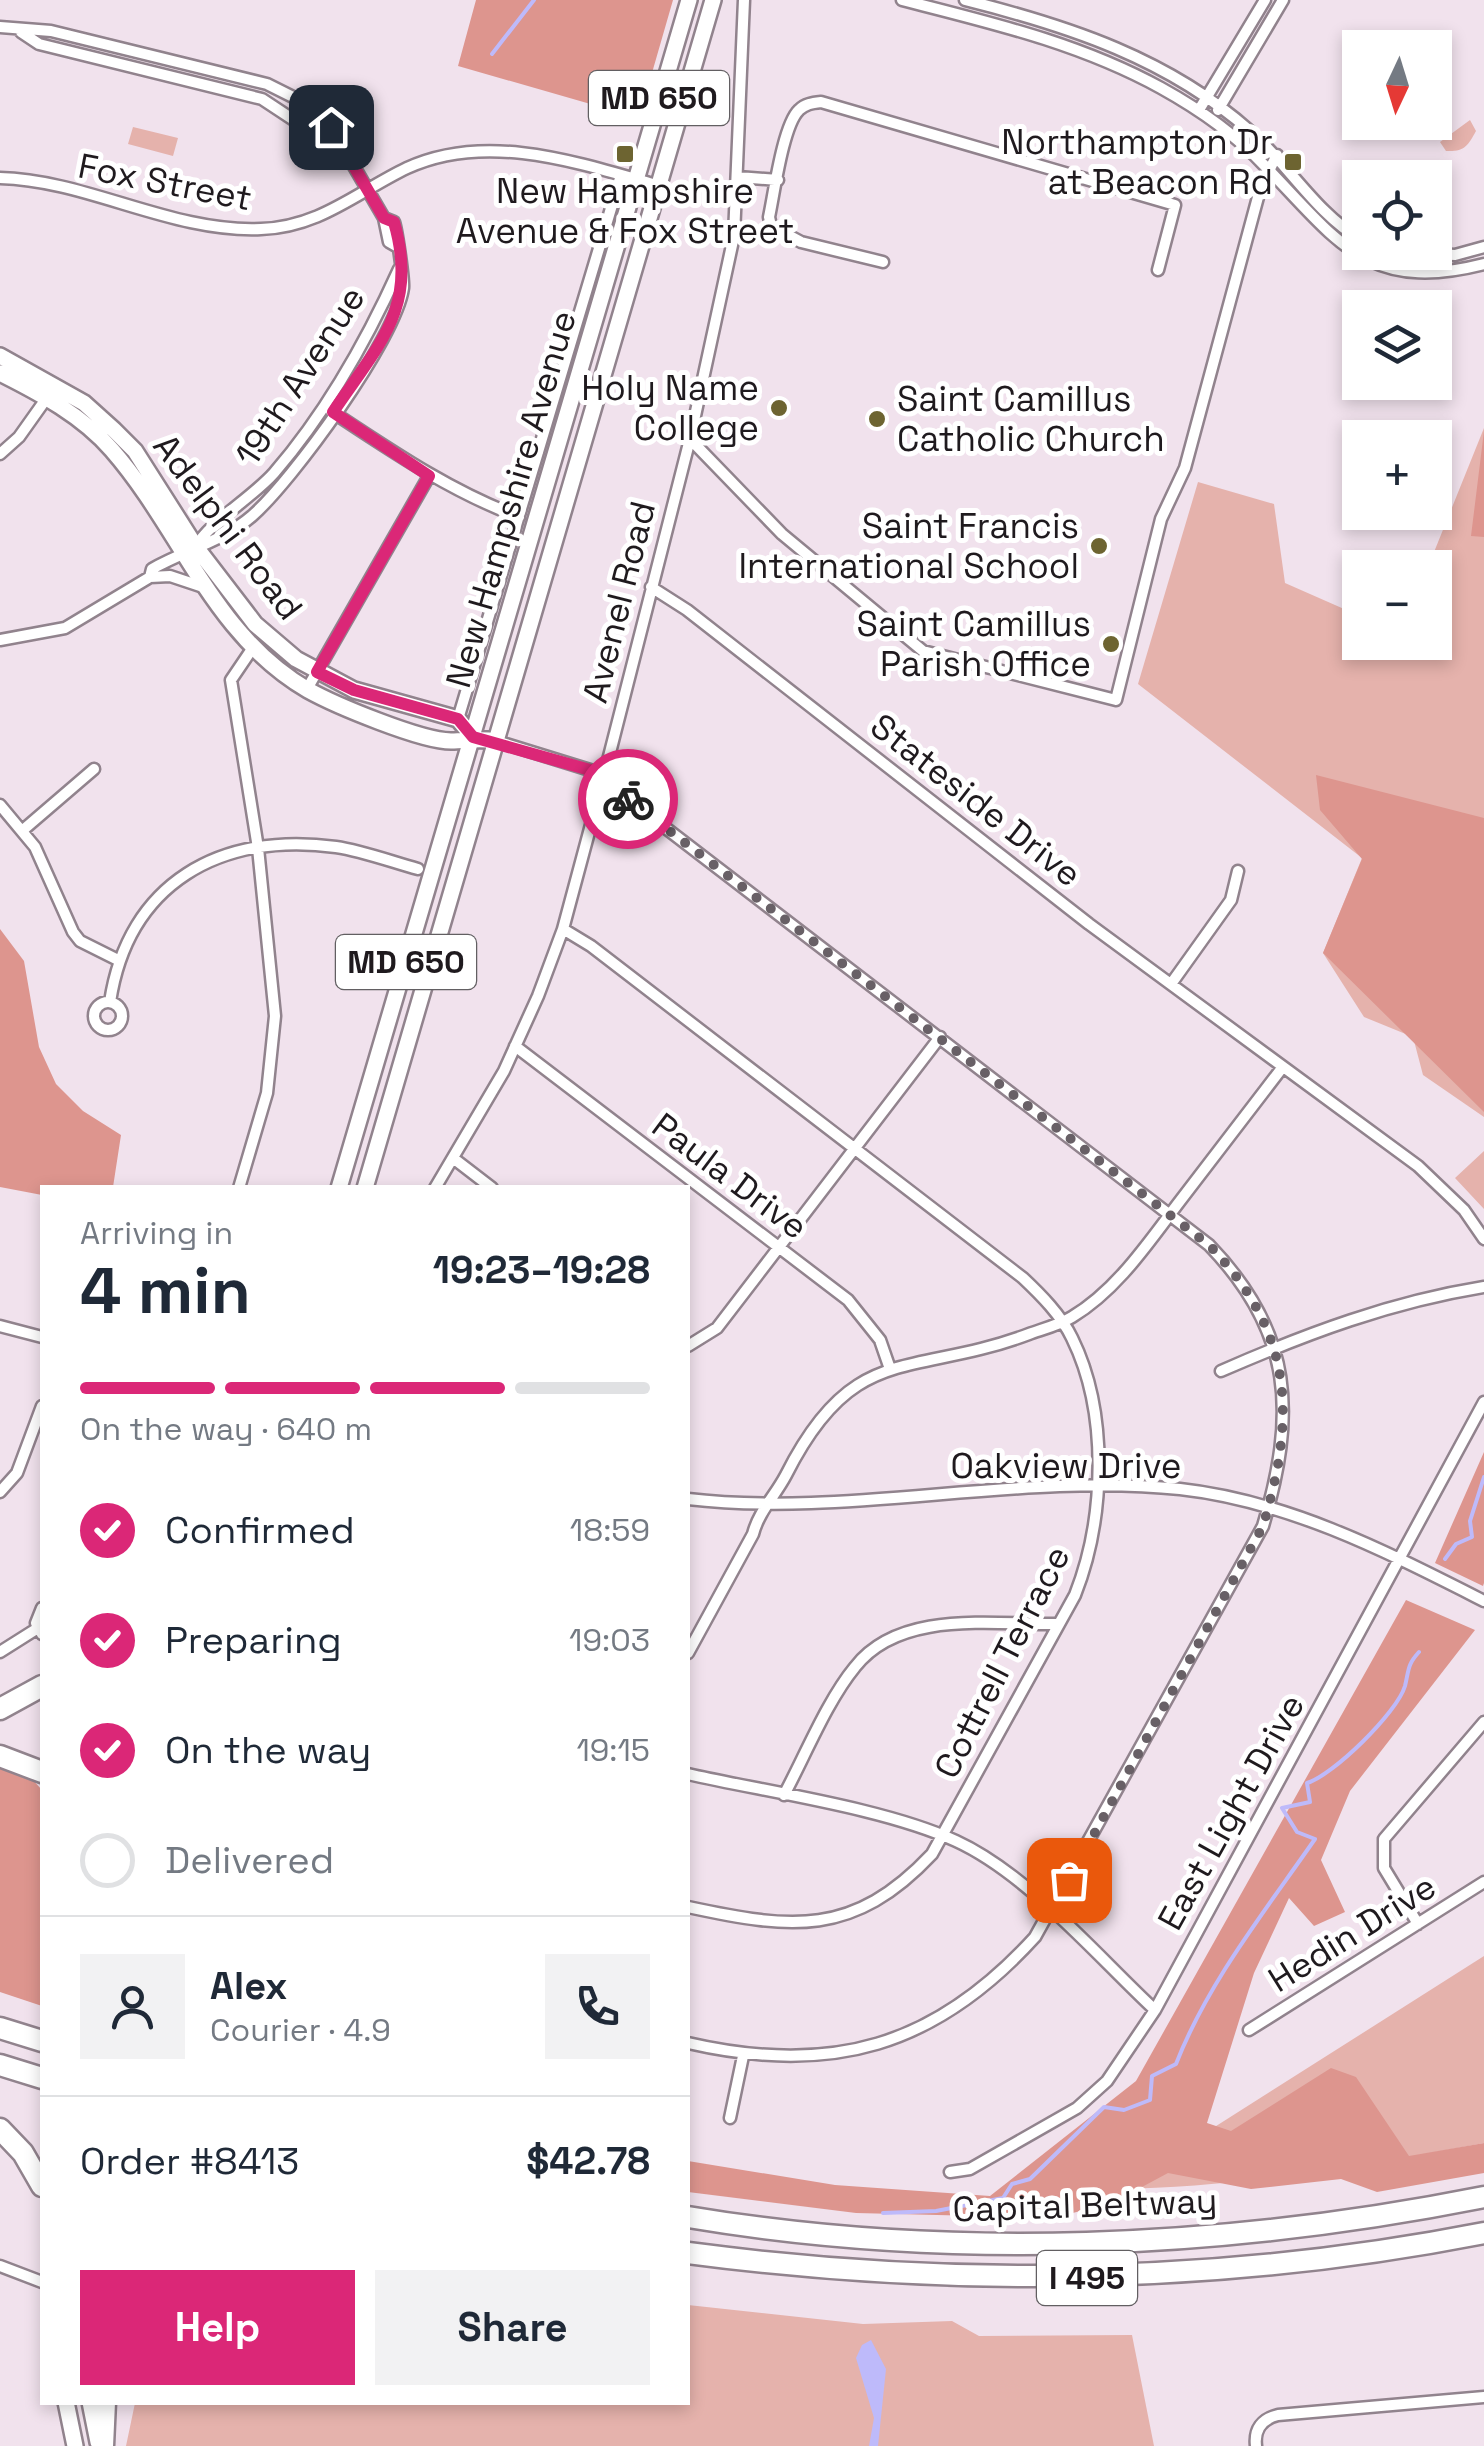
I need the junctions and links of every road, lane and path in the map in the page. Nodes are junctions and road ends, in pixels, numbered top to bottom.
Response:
1 (689, 0) edge
2 (714, 0) edge
3 (744, 0) edge
4 (902, 0) edge
5 (965, 0) edge
6 (1265, 0) edge
7 (1282, 0) edge
8 (0, 27) edge
9 (51, 30) junction
10 (20, 31) junction
11 (48, 46) junction
12 (1208, 97) junction
13 (1221, 106) junction
14 (1199, 110) junction
15 (322, 118) junction
16 (1212, 119) junction
17 (312, 130) junction
18 (337, 143) junction
19 (1277, 155) junction
20 (1269, 170) junction
21 (628, 177) junction
22 (738, 177) junction
23 (0, 178) edge
24 (778, 180) junction
25 (660, 186) junction
26 (367, 192) junction
27 (1342, 225) edge
28 (1484, 247) edge
29 (1452, 253) edge
30 (1463, 253) junction
31 (884, 262) dead end
32 (1484, 264) edge
33 (1466, 268) junction
34 (399, 269) junction
35 (1158, 270) dead end
36 (0, 356) edge
37 (0, 373) edge
38 (46, 399) junction
39 (322, 405) junction
40 (333, 412) junction
41 (690, 440) junction
42 (0, 454) edge
43 (429, 476) junction
44 (243, 506) junction
45 (252, 516) junction
46 (520, 517) junction
47 (190, 549) junction
48 (150, 577) junction
49 (203, 587) junction
50 (651, 588) junction
51 (0, 640) edge
52 (252, 649) junction
53 (317, 672) junction
54 (307, 689) junction
55 (458, 719) junction
56 (473, 737) junction
57 (496, 741) junction
58 (94, 769) dead end
59 (603, 780) junction
60 (0, 805) edge
61 (24, 830) junction
62 (258, 848) junction
63 (418, 869) dead end
64 (1238, 872) dead end
65 (563, 929) junction
66 (118, 960) junction
67 (1171, 984) junction
68 (110, 1002) dead end
69 (940, 1037) junction
70 (515, 1046) junction
71 (1282, 1068) junction
72 (855, 1149) junction
73 (453, 1158) junction
74 (239, 1185) edge
75 (340, 1185) edge
76 (367, 1185) edge
77 (437, 1185) edge
78 (488, 1185) edge
79 (1170, 1214) junction
80 (1484, 1240) edge
81 (779, 1248) junction
82 (1484, 1286) edge
83 (1061, 1322) junction
84 (0, 1326) edge
85 (40, 1336) edge
86 (690, 1345) edge
87 (1273, 1348) junction
88 (889, 1366) junction
89 (1222, 1371) dead end
90 (1484, 1402) edge
91 (40, 1412) edge
92 (1096, 1487) junction
93 (0, 1492) edge
94 (690, 1499) edge
95 (768, 1502) junction
96 (1268, 1508) junction
97 (1400, 1559) junction
98 (1484, 1601) edge
99 (1059, 1624) junction
100 (40, 1631) edge
101 (690, 1646) edge
102 (0, 1652) edge
103 (40, 1687) edge
104 (0, 1709) edge
105 (1484, 1722) edge
106 (0, 1756) edge
107 (40, 1771) edge
108 (690, 1774) edge
109 (784, 1795) junction
110 (942, 1837) junction
111 (1484, 1882) edge
112 (690, 1906) edge
113 (1050, 1913) junction
114 (1418, 1924) junction
115 (1155, 2010) junction
116 (0, 2024) edge
117 (1249, 2030) dead end
118 (37, 2039) edge
119 (690, 2044) edge
120 (744, 2056) junction
121 (0, 2067) edge
122 (34, 2076) edge
123 (730, 2118) dead end
124 (0, 2129) edge
125 (950, 2172) dead end
126 (40, 2183) edge
127 (1484, 2197) edge
128 (690, 2217) edge
129 (1484, 2233) edge
130 (690, 2253) edge
131 (0, 2266) edge
132 (40, 2281) edge
133 (1484, 2397) edge
134 (67, 2405) edge
135 (91, 2405) edge
136 (106, 2405) edge
137 (75, 2446) edge
138 (101, 2446) edge
139 (1256, 2446) edge

1 - 21 main road, New Hampshire Avenue / MD 650
2 - 25 main road, New Hampshire Avenue / MD 650
3 - 22 street, Avenel Road
4 - 14 street
5 - 12 street
6 - 12 street
7 - 13 street
8 - 10 street
9 - 10 street
9 - 11 street
9 - 15 street
10 - 11 street
11 - 17 street
12 - 13 street
12 - 14 street
13 - 16 street
13 - 19 street
14 - 16 street
15 - 17 street
15 - 18 street, 19th Avenue
16 - 20 street
17 - 18 street
18 - 26 street, 19th Avenue
19 - 20 street
19 - 27 street
20 - 33 street
20 - 41 street
21 - 25 street, Fox Street
21 - 26 street, Fox Street
21 - 46 street
21 - 56 main road, New Hampshire Avenue / MD 650
22 - 24 street
22 - 41 street, Avenel Road
23 - 26 street, Fox Street
24 - 31 street
24 - 35 street
25 - 57 main road, New Hampshire Avenue / MD 650
26 - 34 street, 19th Avenue
28 - 30 street
29 - 30 street
30 - 33 street
32 - 33 street
34 - 39 street, 19th Avenue
34 - 40 street, 19th Avenue
36 - 47 main road, Adelphi Road
37 - 38 main road, Adelphi Road
38 - 42 street
38 - 47 main road, Adelphi Road
39 - 40 street
39 - 44 street, 19th Avenue
40 - 43 street
40 - 45 street, 19th Avenue
41 - 50 street, Avenel Road
43 - 46 street
43 - 53 street
44 - 45 street
44 - 47 street, 19th Avenue
45 - 47 street, 19th Avenue
46 - 55 street
47 - 48 street
47 - 49 main road, Adelphi Road
47 - 53 main road, Adelphi Road
48 - 49 street
48 - 51 street
49 - 52 main road, Adelphi Road
50 - 59 street, Avenel Road
50 - 67 street, Stateside Drive
52 - 54 main road, Adelphi Road
52 - 62 street
53 - 54 street
53 - 55 main road, Adelphi Road
54 - 56 main road, Adelphi Road
55 - 56 main road
56 - 57 main road, Adelphi Road
56 - 75 main road, New Hampshire Avenue / MD 650
57 - 59 street
57 - 76 main road, New Hampshire Avenue / MD 650
58 - 61 street
59 - 65 street, Avenel Road
59 - 69 street
60 - 61 street
61 - 66 street
62 - 63 street
62 - 66 street
62 - 74 street
64 - 67 street
65 - 70 street, Avenel Road
65 - 72 street, Cottrell Terrace
66 - 68 street
67 - 71 street
69 - 72 street
69 - 79 street
70 - 73 street, Avenel Road
70 - 81 street, Paula Drive
71 - 79 street
71 - 80 street
72 - 81 street
72 - 83 street, Cottrell Terrace
73 - 77 street, Avenel Road
73 - 78 street
79 - 83 street
79 - 87 street
81 - 86 street
81 - 88 street, Paula Drive
82 - 87 street
83 - 88 street
83 - 92 street, Cottrell Terrace
84 - 85 street
87 - 89 street
87 - 96 street
88 - 95 street
90 - 97 street, East Light Drive
91 - 93 street
92 - 95 street, Oakview Drive
92 - 96 street, Oakview Drive
92 - 99 street, Cottrell Terrace
94 - 95 street, Oakview Drive
95 - 101 street
96 - 97 street, Oakview Drive
96 - 113 street
97 - 98 street, Oakview Drive
97 - 115 street, East Light Drive
99 - 109 street
99 - 110 street, Cottrell Terrace
100 - 102 street
103 - 104 highway
105 - 114 street
106 - 107 highway
108 - 109 street
109 - 110 street
110 - 112 street, Cottrell Terrace
110 - 113 street
111 - 114 street, Hedin Drive
113 - 115 street
113 - 120 street
114 - 117 street, Hedin Drive
115 - 125 street, East Light Drive
116 - 118 highway
119 - 120 street
120 - 123 street
121 - 122 highway
124 - 126 highway
127 - 128 highway, Capital Beltway / I 495
129 - 130 highway, Capital Beltway / I 495
131 - 132 street
133 - 139 street
134 - 137 main road
135 - 138 main road
136 - 138 highway

